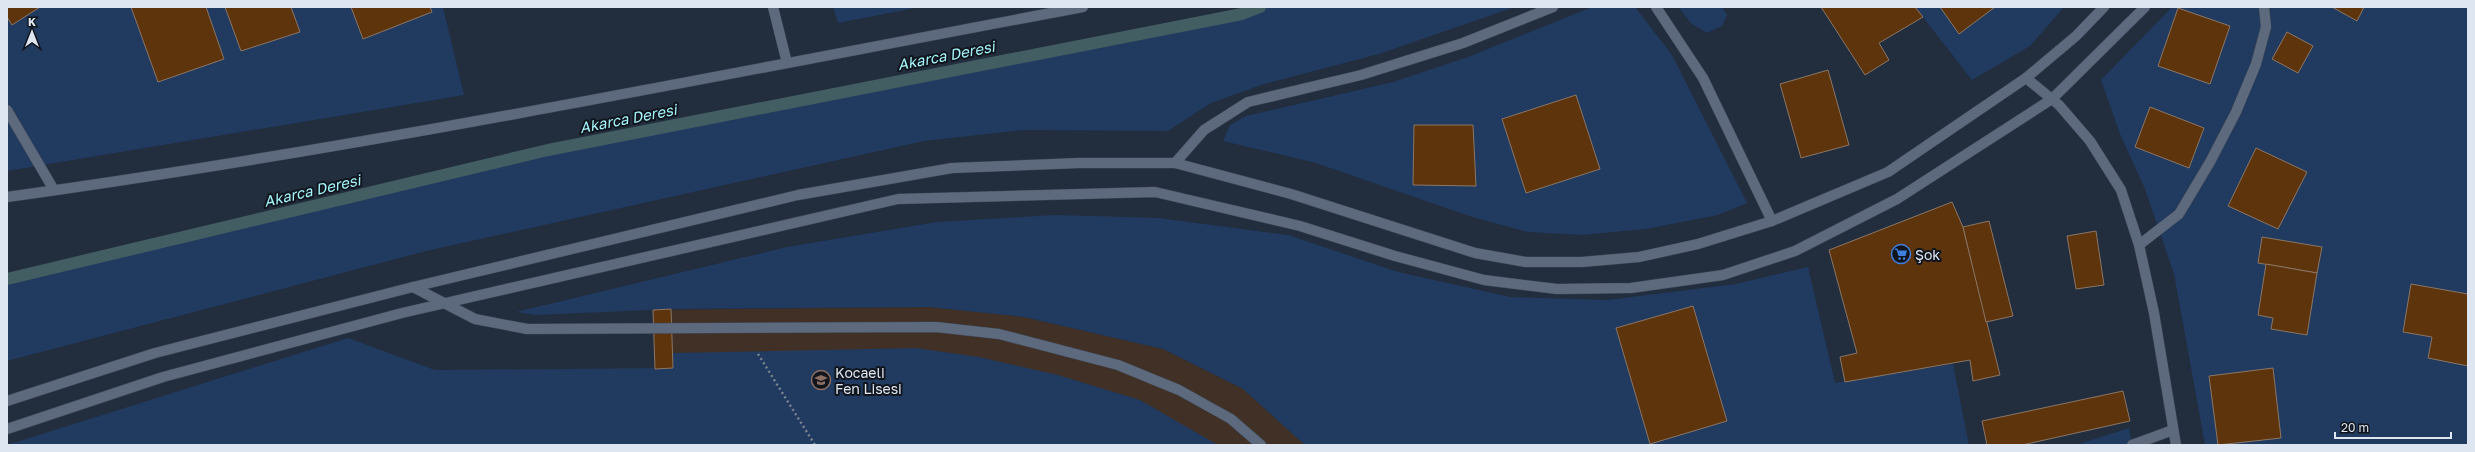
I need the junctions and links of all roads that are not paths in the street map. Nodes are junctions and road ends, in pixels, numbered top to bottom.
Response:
1 (773, 7) edge
2 (1083, 7) edge
3 (1553, 7) edge
4 (1656, 7) edge
5 (2104, 7) edge
6 (2145, 7) edge
7 (2264, 7) edge
8 (787, 63) junction
9 (2026, 78) junction
10 (2052, 99) junction
11 (7, 110) edge
12 (1175, 163) junction
13 (54, 190) junction
14 (7, 196) edge
15 (1772, 221) junction
16 (2139, 245) junction
17 (413, 286) junction
18 (445, 304) junction
19 (7, 401) edge
20 (7, 429) edge
21 (2173, 430) junction
22 (1261, 445) edge
23 (2132, 445) edge
24 (2176, 445) edge

1 - 8 main road
2 - 8 main road
3 - 12 main road
4 - 15 main road
5 - 9 main road
6 - 10 main road
7 - 16 main road
8 - 13 main road
9 - 10 main road
9 - 15 main road
10 - 16 main road
10 - 18 main road
11 - 13 main road
12 - 15 main road
12 - 17 main road
13 - 14 main road
16 - 21 main road
17 - 18 main road
17 - 19 main road
18 - 20 main road
18 - 22 main road
21 - 23 main road
21 - 24 main road

